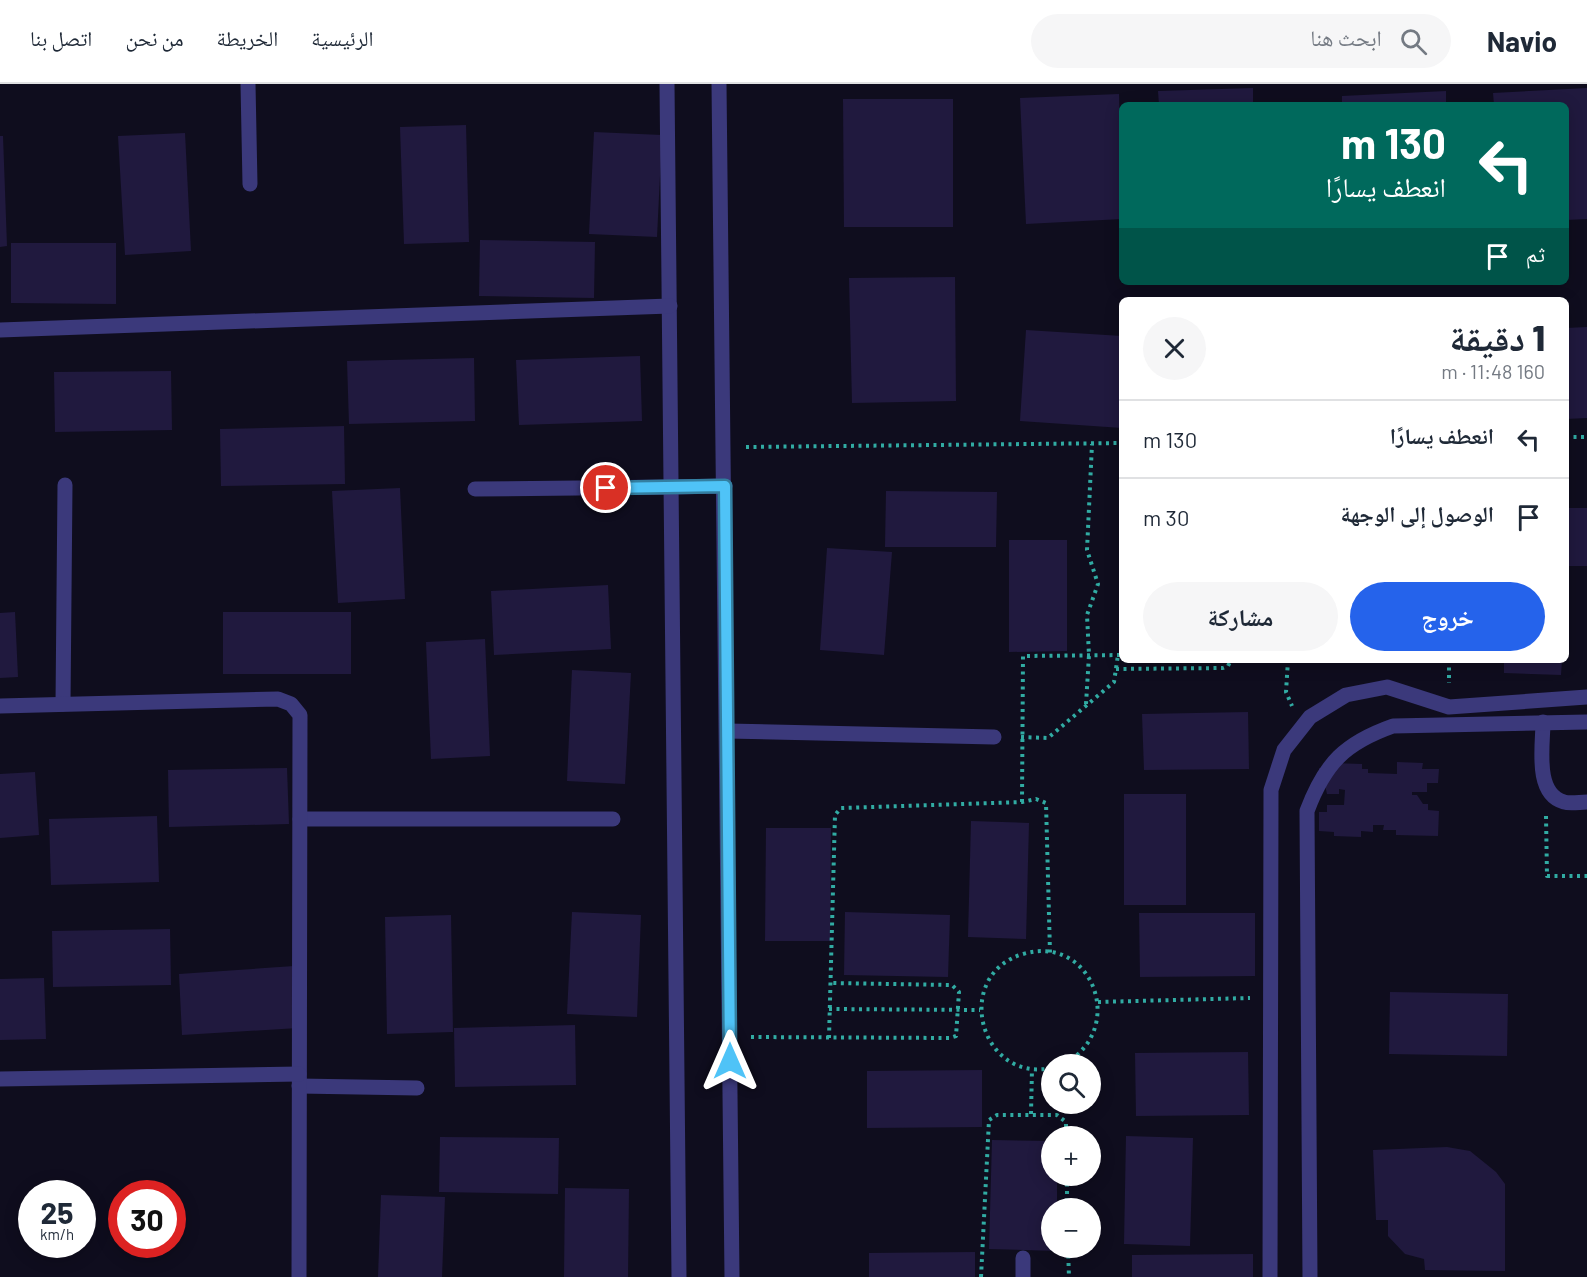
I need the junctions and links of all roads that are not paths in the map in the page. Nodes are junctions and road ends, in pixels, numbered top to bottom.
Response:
1 (248, 84) edge
2 (667, 84) edge
3 (719, 84) edge
4 (250, 184) dead end
5 (669, 306) junction
6 (0, 330) edge
7 (65, 485) dead end
8 (725, 486) junction
9 (672, 487) junction
10 (475, 489) dead end
11 (1587, 697) edge
12 (63, 704) junction
13 (0, 706) edge
14 (1543, 722) junction
15 (1587, 722) edge
16 (727, 731) junction
17 (994, 737) dead end
18 (1587, 802) edge
19 (300, 819) junction
20 (614, 819) dead end
21 (0, 1079) edge
22 (299, 1080) junction
23 (417, 1088) dead end
24 (1023, 1258) dead end
25 (299, 1277) edge
26 (679, 1277) edge
27 (732, 1277) edge
28 (1023, 1277) edge
29 (1270, 1277) edge
30 (1310, 1277) edge

1 - 4 street
2 - 5 street
3 - 8 street
5 - 6 street
5 - 9 street
7 - 12 street
8 - 9 street
8 - 16 street
9 - 10 street
9 - 26 street
11 - 29 street
12 - 13 street
12 - 19 street
14 - 15 street
14 - 18 street
14 - 30 street
16 - 17 street
16 - 27 street
19 - 20 street
19 - 22 street
21 - 22 street
22 - 23 street
22 - 25 street
24 - 28 street

